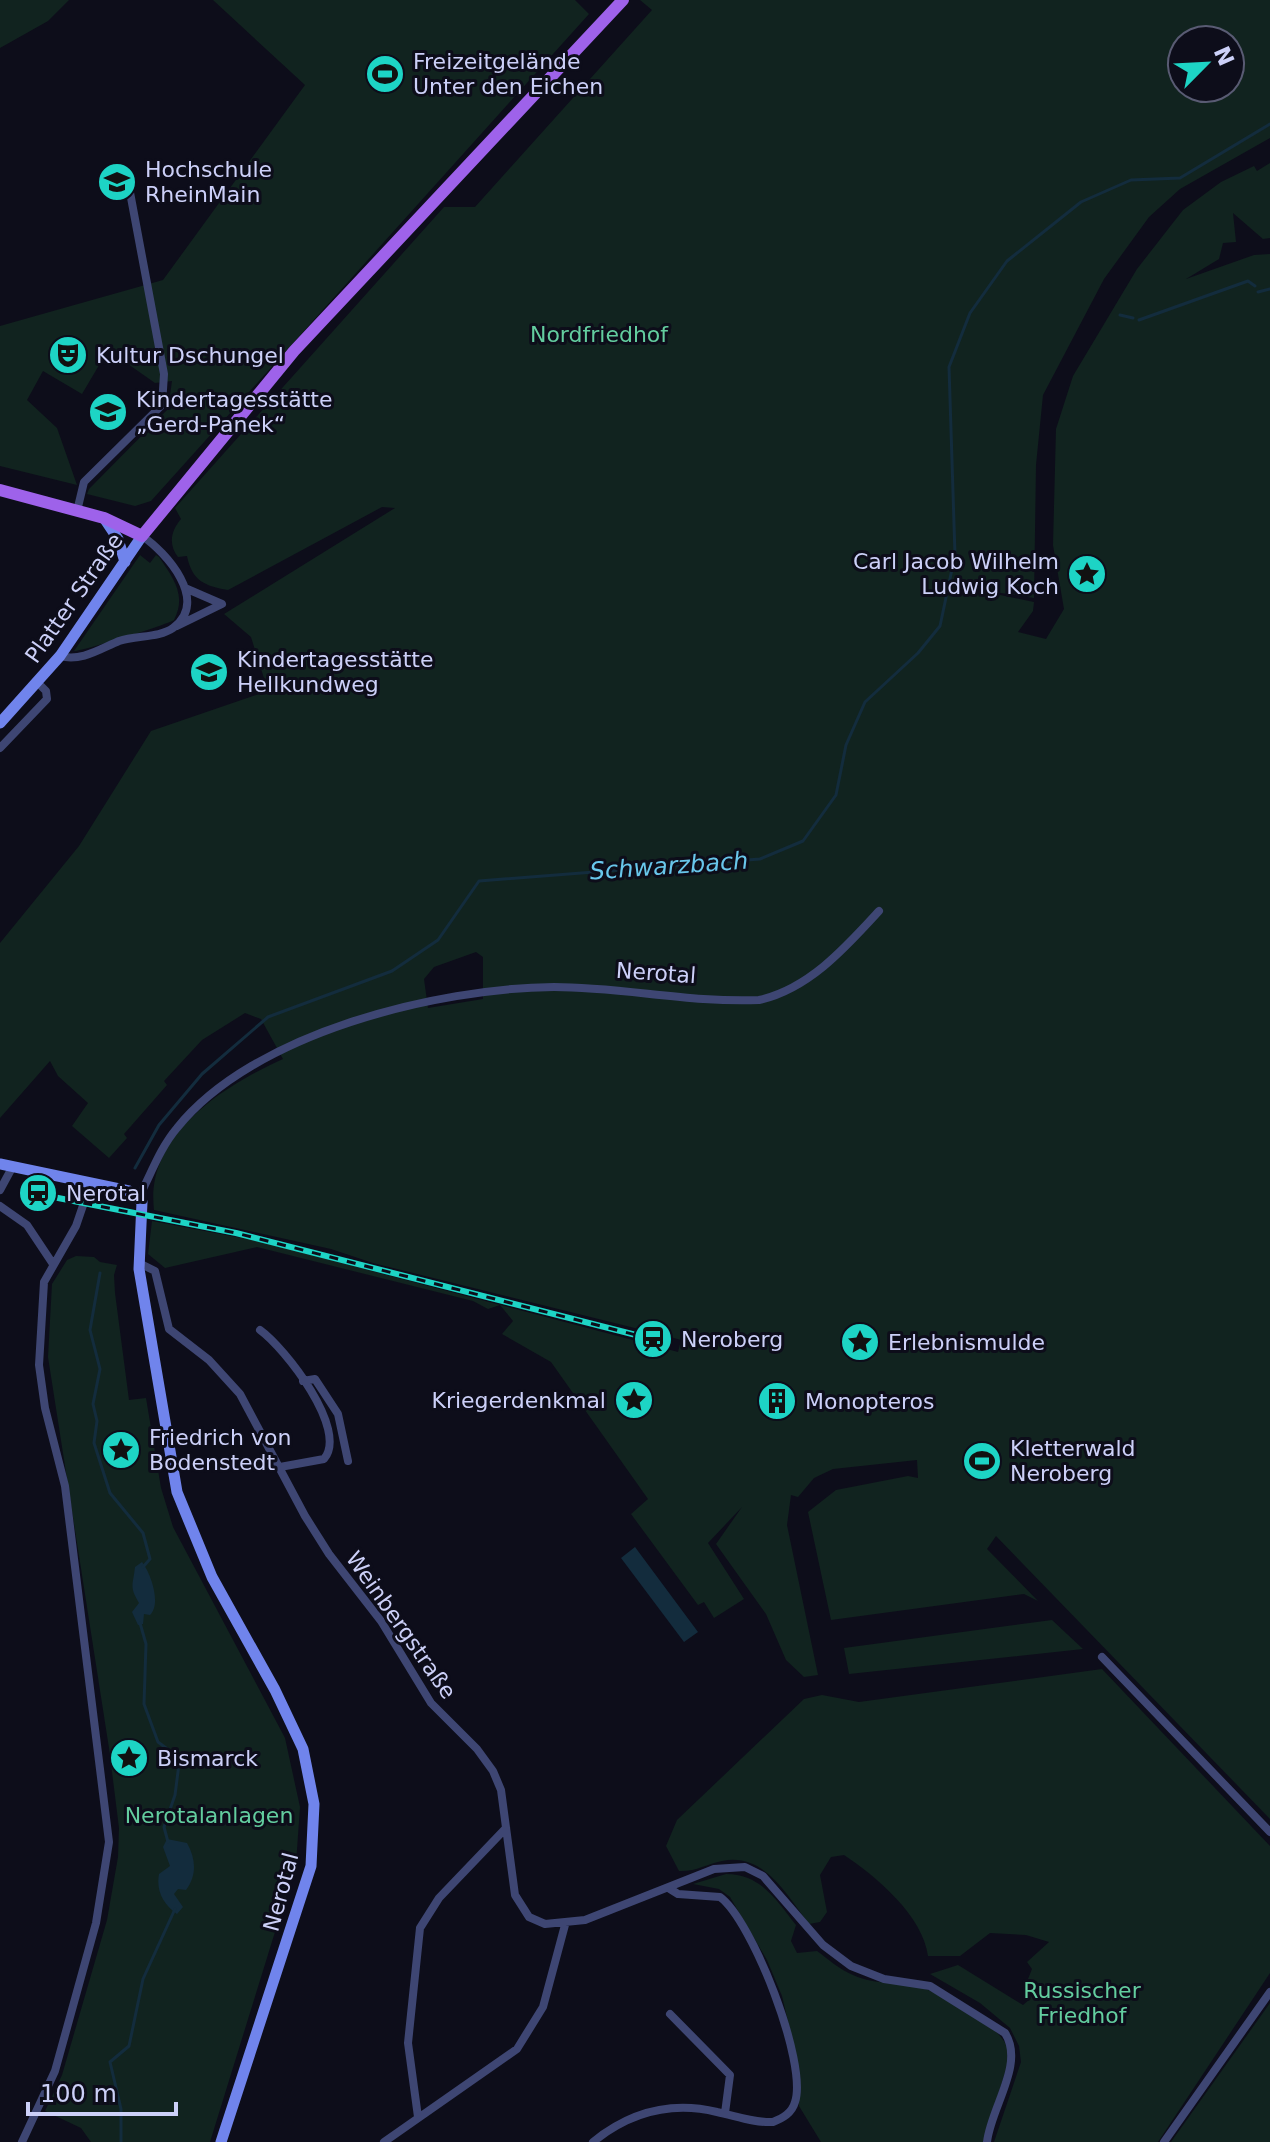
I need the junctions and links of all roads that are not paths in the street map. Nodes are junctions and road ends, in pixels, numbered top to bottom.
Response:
1 (623, 0) edge
2 (129, 187) dead end
3 (0, 490) edge
4 (77, 511) junction
5 (104, 518) junction
6 (142, 536) junction
7 (125, 562) junction
8 (185, 588) junction
9 (173, 628) junction
10 (60, 656) junction
11 (38, 683) junction
12 (0, 723) edge
13 (0, 748) edge
14 (879, 911) dead end
15 (6, 1165) edge
16 (91, 1182) junction
17 (0, 1190) edge
18 (139, 1197) junction
19 (0, 1206) edge
20 (139, 1263) junction
21 (53, 1264) junction
22 (260, 1330) dead end
23 (303, 1381) junction
24 (348, 1461) dead end
25 (280, 1467) junction
26 (1102, 1657) dead end
27 (506, 1828) junction
28 (1270, 1832) edge
29 (670, 1889) junction
30 (565, 1925) junction
31 (1270, 1992) edge
32 (670, 2014) dead end
33 (725, 2113) junction
34 (418, 2117) junction
35 (22, 2142) edge
36 (221, 2142) edge
37 (384, 2142) edge
38 (593, 2142) edge
39 (987, 2142) edge
40 (1164, 2142) edge

1 - 6 main road
2 - 4 street
3 - 4 main road
4 - 5 main road
5 - 6 main road
5 - 7 street
6 - 7 street, Platter Straße
6 - 8 street
7 - 10 street, Platter Straße
8 - 9 street
8 - 9 street
9 - 10 street
10 - 11 street, Platter Straße
11 - 12 street, Platter Straße
11 - 13 street, Platter Straße
14 - 18 street, Nerotal
15 - 16 street
15 - 17 street
16 - 18 street
16 - 21 street
18 - 20 street, Nerotal
19 - 21 street
20 - 25 street, Weinbergstraße
20 - 36 street, Nerotal
21 - 35 street
22 - 23 street
23 - 24 street
23 - 25 street
25 - 27 street, Weinbergstraße
26 - 28 street
27 - 30 street, Weinbergstraße
27 - 34 street
29 - 30 street
29 - 33 street
29 - 39 street
30 - 34 street
31 - 40 street
32 - 33 street
33 - 38 street
34 - 37 street

